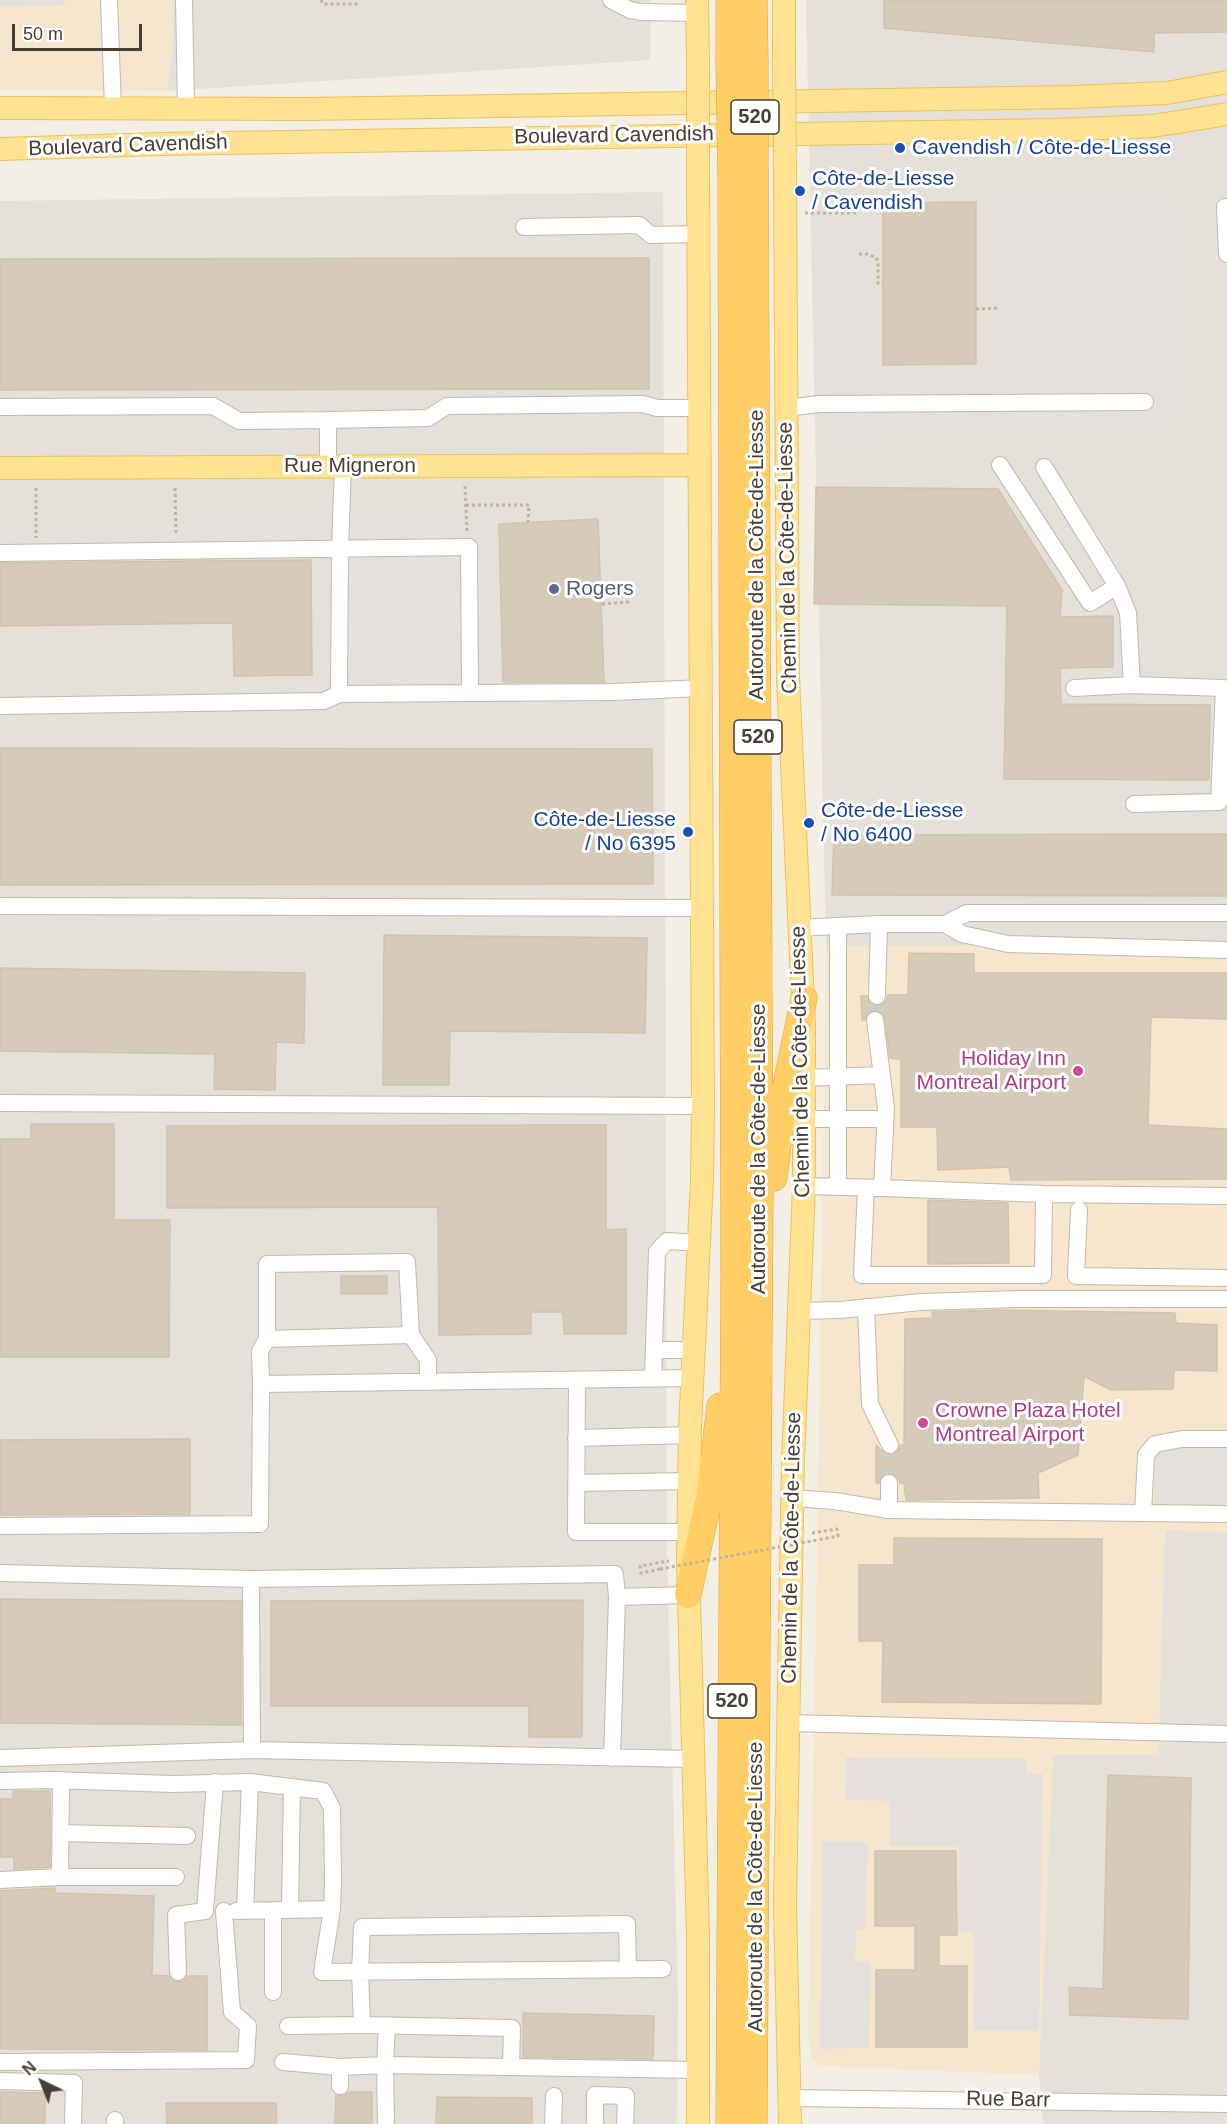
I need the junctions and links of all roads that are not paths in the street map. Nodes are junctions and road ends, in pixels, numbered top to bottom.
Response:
1 (109, 0) edge
2 (184, 0) edge
3 (611, 0) edge
4 (729, 0) edge
5 (754, 0) edge
6 (784, 0) edge
7 (697, 6) edge
8 (1227, 82) edge
9 (0, 108) edge
10 (113, 108) junction
11 (186, 108) junction
12 (1227, 114) edge
13 (0, 149) edge
14 (743, 173) junction
15 (1227, 207) edge
16 (524, 227) dead end
17 (698, 234) junction
18 (1227, 254) edge
19 (1145, 402) dead end
20 (0, 407) edge
21 (699, 408) junction
22 (786, 408) junction
23 (328, 420) junction
24 (700, 465) junction
25 (1000, 465) dead end
26 (336, 466) junction
27 (1044, 467) dead end
28 (0, 468) edge
29 (340, 549) junction
30 (0, 553) edge
31 (1117, 586) junction
32 (1132, 685) junction
33 (702, 688) junction
34 (1074, 688) dead end
35 (470, 693) junction
36 (339, 694) junction
37 (0, 706) edge
38 (1134, 804) dead end
39 (0, 906) edge
40 (702, 908) junction
41 (1227, 914) edge
42 (879, 924) junction
43 (945, 924) junction
44 (838, 927) junction
45 (798, 928) junction
46 (1227, 950) edge
47 (877, 996) tunnel mouth
48 (804, 998) junction
49 (875, 1020) tunnel mouth
50 (881, 1075) junction
51 (838, 1077) junction
52 (804, 1078) junction
53 (0, 1104) edge
54 (703, 1106) junction
55 (838, 1118) junction
56 (804, 1119) junction
57 (885, 1119) junction
58 (804, 1186) junction
59 (838, 1187) junction
60 (874, 1188) junction
61 (1044, 1194) junction
62 (1227, 1196) edge
63 (1079, 1210) dead end
64 (699, 1243) junction
65 (734, 1278) junction
66 (1227, 1278) edge
67 (1227, 1299) edge
68 (759, 1301) junction
69 (866, 1307) junction
70 (799, 1311) junction
71 (411, 1335) junction
72 (267, 1339) junction
73 (654, 1350) junction
74 (693, 1350) junction
75 (692, 1378) junction
76 (652, 1379) junction
77 (577, 1380) junction
78 (429, 1382) junction
79 (261, 1384) junction
80 (690, 1435) junction
81 (576, 1438) junction
82 (1225, 1439) edge
83 (890, 1445) tunnel mouth
84 (689, 1481) junction
85 (576, 1483) junction
86 (889, 1483) tunnel mouth
87 (792, 1498) junction
88 (889, 1510) junction
89 (1143, 1513) junction
90 (1227, 1515) edge
91 (0, 1526) edge
92 (688, 1532) junction
93 (0, 1573) edge
94 (251, 1579) junction
95 (688, 1595) junction
96 (617, 1597) junction
97 (788, 1723) junction
98 (1227, 1734) edge
99 (252, 1750) junction
100 (0, 1758) edge
101 (612, 1758) junction
102 (693, 1759) junction
103 (0, 1780) edge
104 (61, 1780) junction
105 (215, 1782) junction
106 (250, 1782) junction
107 (292, 1787) junction
108 (60, 1833) junction
109 (187, 1836) dead end
110 (60, 1877) junction
111 (176, 1877) dead end
112 (0, 1880) edge
113 (332, 1909) junction
114 (273, 1910) junction
115 (290, 1910) junction
116 (205, 1911) junction
117 (224, 1911) junction
118 (245, 1911) junction
119 (663, 1969) dead end
120 (628, 1970) junction
121 (360, 1971) junction
122 (178, 1972) dead end
123 (273, 1992) dead end
124 (362, 2025) junction
125 (288, 2026) dead end
126 (387, 2026) junction
127 (0, 2062) edge
128 (283, 2062) dead end
129 (385, 2065) junction
130 (340, 2067) junction
131 (511, 2067) junction
132 (699, 2070) junction
133 (0, 2081) edge
134 (340, 2086) dead end
135 (554, 2096) dead end
136 (789, 2098) junction
137 (1227, 2104) edge
138 (73, 2124) edge
139 (386, 2124) edge
140 (554, 2124) edge
141 (595, 2124) edge
142 (625, 2124) edge
143 (698, 2124) edge
144 (729, 2124) edge
145 (754, 2124) edge
146 (790, 2124) edge

1 - 10 street
2 - 11 street
3 - 7 street
4 - 14 highway, 520, bridge
5 - 14 highway, 520, bridge
6 - 22 main road, Chemin de la Côte-de-Liesse, bridge
7 - 17 main road, bridge
8 - 11 main road, Boulevard Cavendish
9 - 10 main road, Boulevard Cavendish
10 - 11 main road, Boulevard Cavendish
12 - 13 main road, Boulevard Cavendish
14 - 65 highway, Autoroute de la Côte-de-Liesse / 520
14 - 68 highway, Autoroute de la Côte-de-Liesse / 520
15 - 18 street
16 - 17 street
17 - 21 main road
19 - 22 street
20 - 23 street
21 - 23 street
21 - 24 main road
22 - 45 main road, Chemin de la Côte-de-Liesse
23 - 26 street
24 - 26 main road, Rue Migneron
24 - 33 main road
25 - 31 street
26 - 28 main road, Rue Migneron
26 - 29 street
27 - 31 street
29 - 30 street
29 - 35 street
29 - 36 street
31 - 32 street
32 - 34 street
32 - 38 street
33 - 35 street
33 - 40 main road
35 - 36 street
36 - 37 street
39 - 40 street
40 - 54 main road
41 - 43 street
42 - 43 street
42 - 44 street
42 - 47 street
43 - 46 street
44 - 45 street
44 - 51 street
45 - 48 main road, Chemin de la Côte-de-Liesse
48 - 52 main road, Chemin de la Côte-de-Liesse
48 - 68 highway
49 - 50 street
50 - 51 street
50 - 57 street
51 - 52 street
51 - 55 street
52 - 56 main road, Chemin de la Côte-de-Liesse
53 - 54 street
54 - 64 main road
55 - 56 street
55 - 57 street
55 - 59 street
56 - 58 main road, Chemin de la Côte-de-Liesse
57 - 60 street
58 - 59 street
58 - 70 main road, Chemin de la Côte-de-Liesse
59 - 60 street
60 - 61 street
60 - 61 street
61 - 62 street
63 - 66 street
64 - 73 street
64 - 74 main road
65 - 95 highway
65 - 144 highway, Autoroute de la Côte-de-Liesse / 520
67 - 69 street
68 - 145 highway, Autoroute de la Côte-de-Liesse / 520
69 - 70 street
69 - 83 street
70 - 87 main road, Chemin de la Côte-de-Liesse
71 - 72 street
71 - 72 street
71 - 78 street
72 - 79 street
73 - 74 street
73 - 76 street
74 - 75 main road
75 - 76 street
75 - 80 main road
76 - 77 street
77 - 78 street
77 - 81 street
78 - 79 street
79 - 91 street
80 - 81 street
80 - 84 main road
81 - 85 street
82 - 89 street
84 - 85 street
84 - 92 main road
85 - 92 street
86 - 88 street
87 - 88 street
87 - 97 main road, Chemin de la Côte-de-Liesse
88 - 89 street
89 - 90 street
92 - 95 main road
93 - 94 street
94 - 96 street
94 - 99 street
95 - 96 street
95 - 102 main road
96 - 101 street
97 - 98 street
97 - 136 main road, Chemin de la Côte-de-Liesse
99 - 100 street
99 - 101 street
101 - 102 street
102 - 132 main road
103 - 104 street
104 - 105 street
104 - 108 street
105 - 106 street
105 - 116 street
106 - 107 street
106 - 118 street
107 - 113 street
107 - 115 street
108 - 109 street
108 - 110 street
110 - 111 street
110 - 112 street
113 - 115 street
113 - 121 street
114 - 115 street
114 - 118 street
114 - 123 street
116 - 117 street
116 - 122 street
117 - 118 street
117 - 127 street
119 - 120 street
120 - 121 street
120 - 121 street
121 - 124 street
124 - 125 street
124 - 126 street
126 - 129 street
126 - 131 street
128 - 130 street
129 - 130 street
129 - 131 street
129 - 139 street
130 - 134 street
131 - 132 street
132 - 143 main road
133 - 138 street
135 - 140 street
136 - 137 street, Rue Barr
136 - 146 main road, Chemin de la Côte-de-Liesse
141 - 142 street

